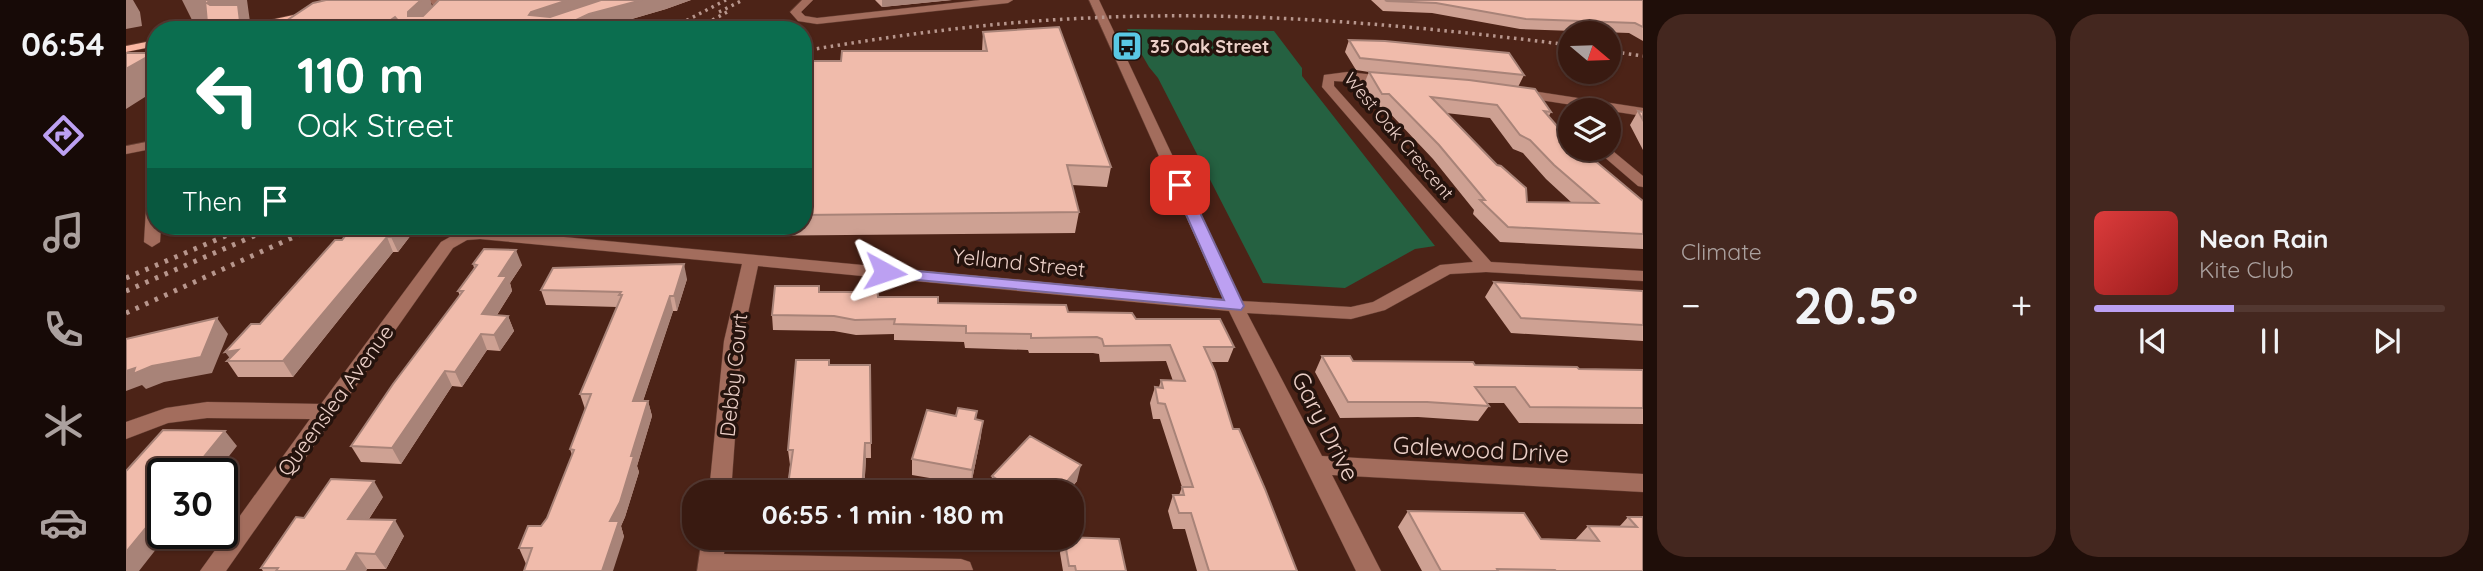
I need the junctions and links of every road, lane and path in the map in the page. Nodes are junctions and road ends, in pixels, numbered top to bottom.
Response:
1 (434, 0) edge
2 (808, 0) edge
3 (1008, 0) edge
4 (1094, 0) edge
5 (322, 13) edge
6 (278, 21) edge
7 (430, 21) edge
8 (147, 45) edge
9 (126, 49) edge
10 (1399, 80) edge
11 (1502, 91) edge
12 (1558, 103) edge
13 (1621, 110) edge
14 (1643, 112) edge
15 (147, 146) edge
16 (126, 150) edge
17 (1616, 161) edge
18 (1643, 183) edge
19 (152, 235) edge
20 (472, 235) edge
21 (490, 235) edge
22 (463, 236) joint
23 (152, 243) dead end
24 (751, 260) junction
25 (1486, 267) junction
26 (1643, 276) edge
27 (1235, 306) junction
28 (326, 412) junction
29 (126, 431) edge
30 (1318, 465) junction
31 (721, 480) edge
32 (1643, 483) edge
33 (712, 550) edge
34 (709, 568) edge
35 (961, 570) edge
36 (212, 571) edge
37 (1369, 571) edge

1 - 7 street
2 - 3 street
4 - 27 street, Gary Drive
5 - 6 main road
8 - 9 main road
10 - 25 street, West Oak Crescent
11 - 12 street
13 - 14 street
15 - 16 street
17 - 18 street
19 - 23 street
20 - 22 street, Yelland Street
21 - 24 street, Yelland Street
22 - 28 street, Queenslea Avenue
24 - 27 street, Yelland Street
24 - 31 street, Debby Court
25 - 26 street, Yelland Street
25 - 27 street, Yelland Street
27 - 30 street, Gary Drive
28 - 29 street
28 - 36 street, Queenslea Avenue
30 - 32 street, Galewood Drive
30 - 37 street, Gary Drive
33 - 34 street
34 - 35 street

